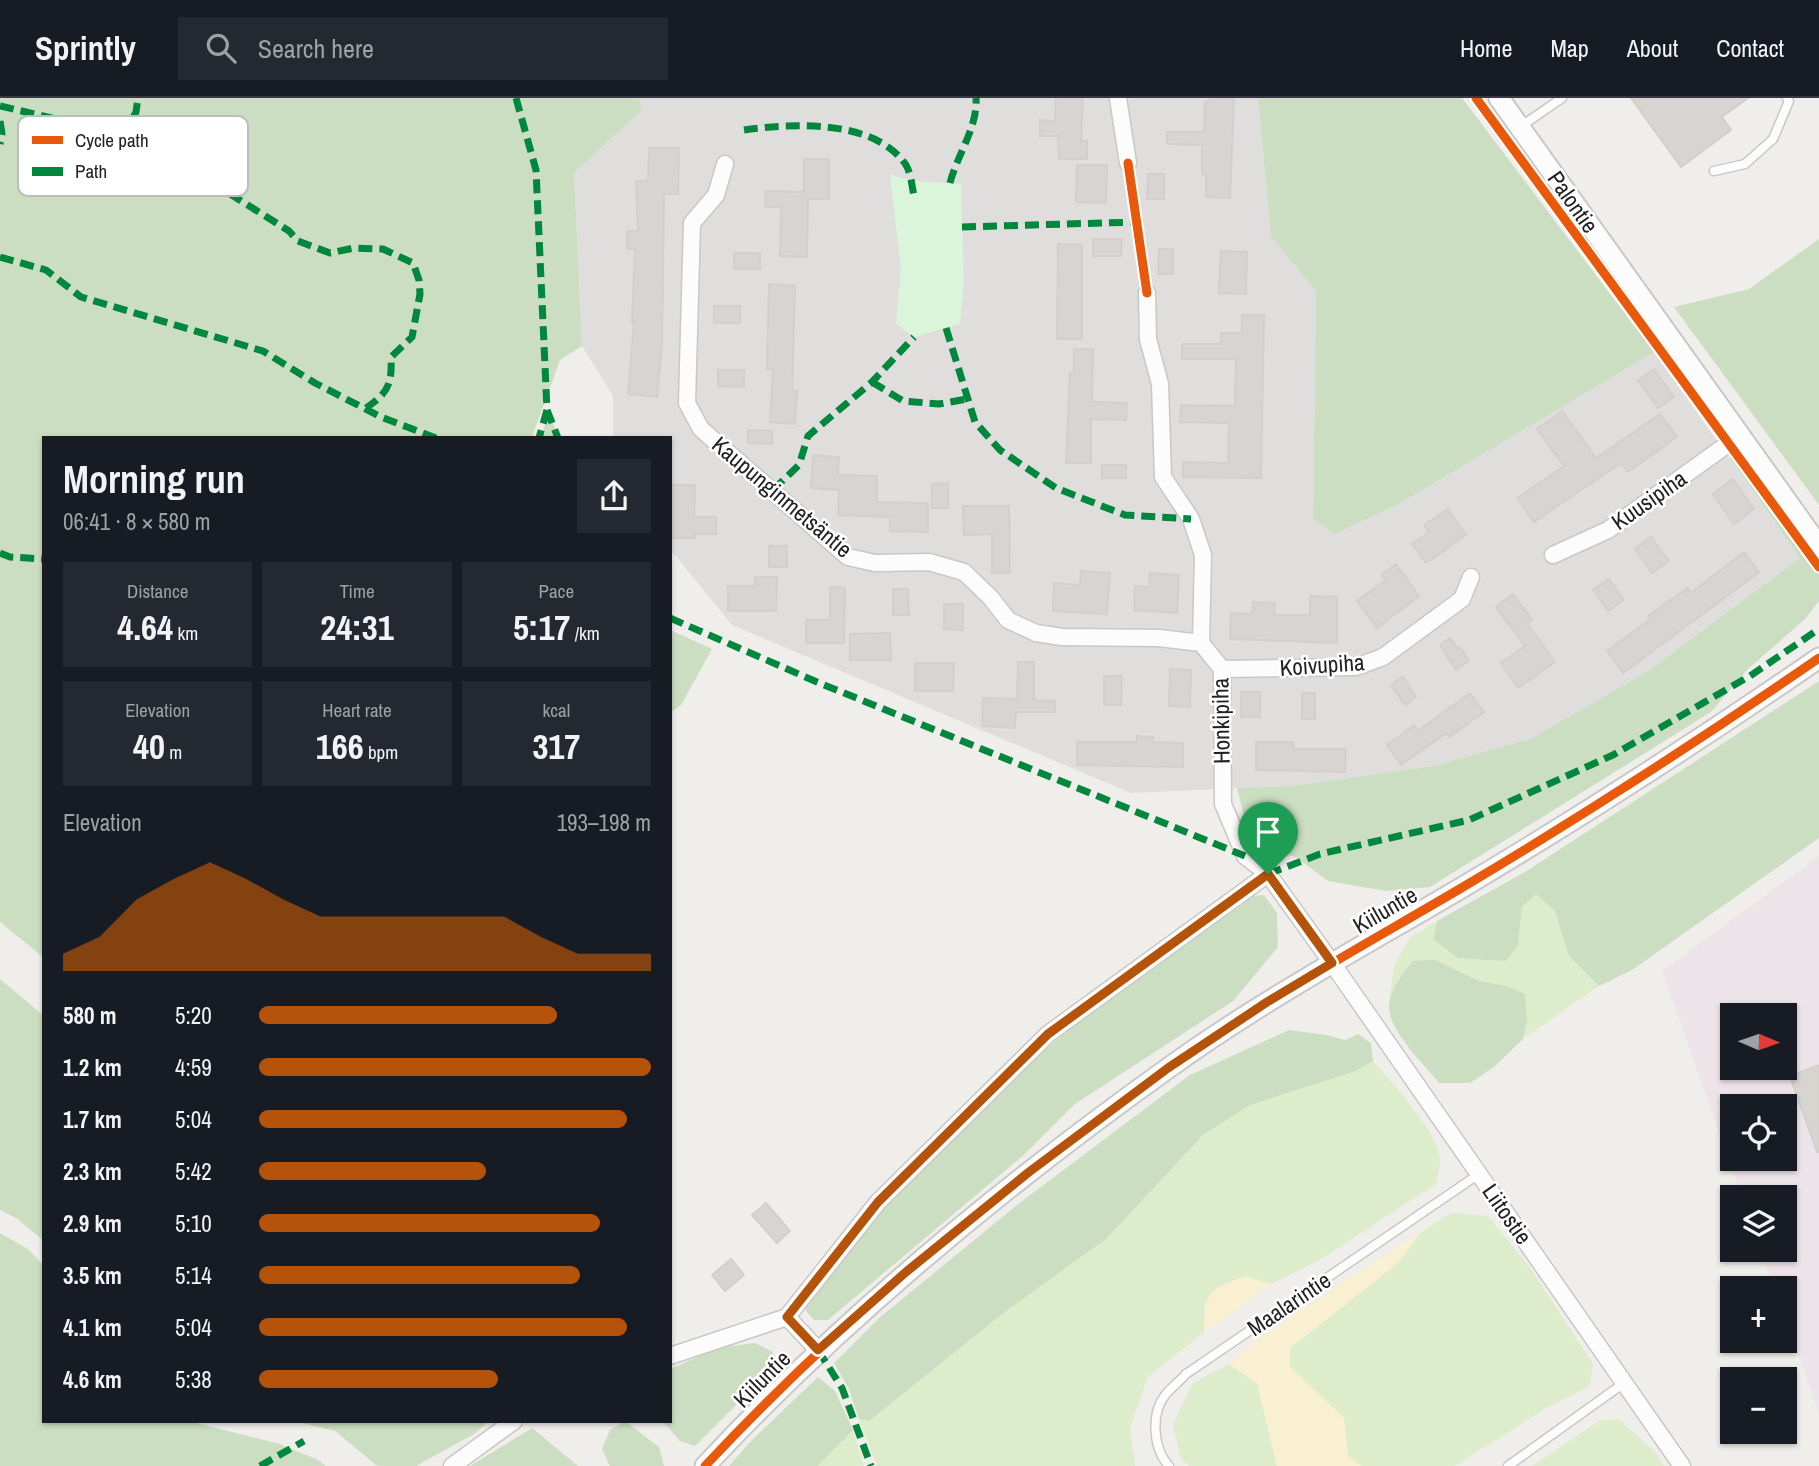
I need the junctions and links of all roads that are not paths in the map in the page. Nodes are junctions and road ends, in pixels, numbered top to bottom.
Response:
1 (1118, 98) edge
2 (1499, 98) edge
3 (1562, 98) edge
4 (1787, 98) edge
5 (1520, 127) junction
6 (1128, 163) dead end
7 (725, 164) dead end
8 (1714, 171) dead end
9 (1147, 293) dead end
10 (1739, 436) junction
11 (1819, 546) edge
12 (1553, 555) dead end
13 (1471, 577) dead end
14 (1201, 643) junction
15 (1819, 658) edge
16 (1222, 669) junction
17 (1268, 874) junction
18 (1332, 963) junction
19 (1479, 1174) junction
20 (787, 1317) junction
21 (818, 1350) junction
22 (672, 1355) edge
23 (1624, 1383) junction
24 (511, 1423) edge
25 (452, 1466) edge
26 (705, 1466) edge
27 (1169, 1466) edge
28 (1508, 1466) edge
29 (1682, 1466) edge

1 - 6 street
2 - 5 street, Palontie
3 - 5 lane
4 - 8 lane
5 - 10 street, Palontie
7 - 14 street, Kaupunginmetsäntie
9 - 14 street
10 - 11 street, Palontie
10 - 12 street, Kuusipiha
13 - 16 street, Koivupiha
14 - 16 street, Honkipiha
15 - 18 street, Kiiluntie
16 - 17 street, Honkipiha
17 - 18 street, Honkipiha
17 - 20 street
18 - 19 street, Liitostie
18 - 21 street, Kiiluntie
19 - 23 street, Liitostie
19 - 27 lane, Maalarintie
20 - 21 street
20 - 22 street
21 - 26 street, Kiiluntie
23 - 28 lane
23 - 29 street, Liitostie
24 - 25 street

